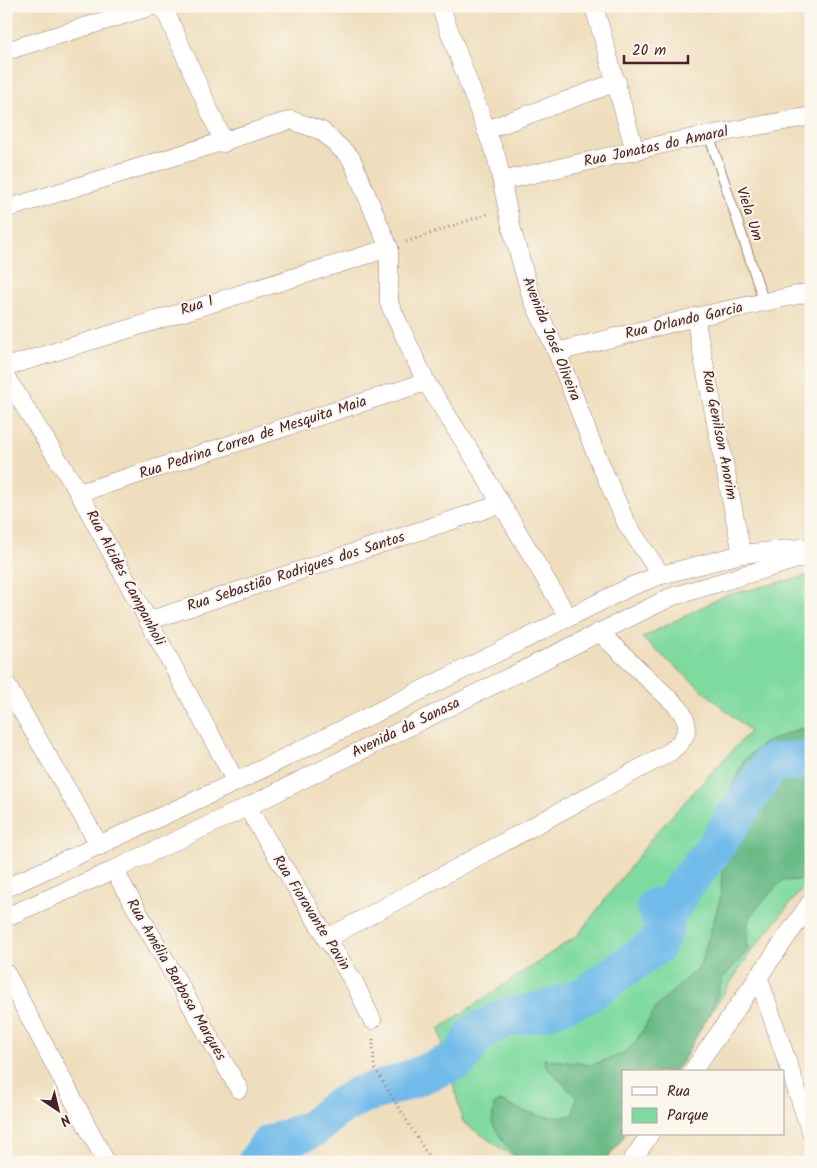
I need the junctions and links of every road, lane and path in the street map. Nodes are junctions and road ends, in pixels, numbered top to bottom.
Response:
1 (153, 6) edge
2 (163, 6) edge
3 (440, 6) edge
4 (594, 6) edge
5 (6, 51) edge
6 (617, 82) junction
7 (811, 116) edge
8 (486, 130) junction
9 (709, 135) junction
10 (224, 143) junction
11 (635, 151) junction
12 (502, 181) junction
13 (6, 209) edge
14 (475, 218) dead end
15 (426, 235) dead end
16 (389, 248) junction
17 (811, 292) edge
18 (764, 302) junction
19 (695, 317) junction
20 (558, 352) junction
21 (6, 367) edge
22 (6, 377) edge
23 (426, 382) junction
24 (79, 493) junction
25 (501, 504) junction
26 (811, 547) edge
27 (742, 554) junction
28 (811, 555) edge
29 (661, 575) junction
30 (568, 617) junction
31 (148, 621) junction
32 (599, 632) junction
33 (6, 684) edge
34 (236, 782) junction
35 (247, 807) junction
36 (100, 846) junction
37 (114, 870) junction
38 (6, 888) edge
39 (811, 902) edge
40 (6, 917) edge
41 (326, 939) junction
42 (6, 973) edge
43 (758, 976) junction
44 (372, 1020) joint
45 (693, 1070) edge
46 (239, 1089) dead end
47 (811, 1132) edge
48 (649, 1136) edge
49 (103, 1159) edge
50 (432, 1162) edge
51 (631, 1162) edge

1 - 5 street
2 - 10 street
3 - 8 street, Avenida José Oliveira
4 - 6 street
6 - 8 street
6 - 11 street
7 - 9 street, Rua Jonatas do Amaral
8 - 12 street, Avenida José Oliveira
9 - 11 street, Rua Jonatas do Amaral
9 - 18 lane, Viela Um
10 - 13 street
10 - 16 street
11 - 12 street, Rua Jonatas do Amaral
12 - 20 street, Avenida José Oliveira
14 - 15 path
16 - 21 street, Rua 1
16 - 23 street
17 - 18 street, Rua Orlando Garcia
18 - 19 street, Rua Orlando Garcia
19 - 20 street, Rua Orlando Garcia
19 - 27 street, Rua Genilson Anorim
20 - 29 street, Avenida José Oliveira
22 - 24 street, Rua Alcides Campanholi
23 - 24 street, Rua Pedrina Correa de Mesquita Maia
23 - 25 street
24 - 31 street, Rua Alcides Campanholi
25 - 30 street
25 - 31 street, Rua Sebastião Rodrigues dos Santos
26 - 27 street, Avenida da Sanasa
27 - 29 street, Avenida da Sanasa
28 - 32 street, Avenida da Sanasa
29 - 30 street, Avenida da Sanasa
30 - 34 street, Avenida da Sanasa
31 - 34 street, Rua Alcides Campanholi
32 - 35 street, Avenida da Sanasa
32 - 41 street
33 - 36 street
34 - 36 street, Avenida da Sanasa
35 - 37 street, Avenida da Sanasa
35 - 41 street, Rua Fioravante Pavin
36 - 38 street, Avenida da Sanasa
37 - 40 street, Avenida da Sanasa
37 - 46 street, Rua Amélia Barbosa Marques
39 - 43 street
41 - 44 street, Rua Fioravante Pavin
42 - 49 street
43 - 45 street
43 - 47 street
44 - 50 path
48 - 51 street

